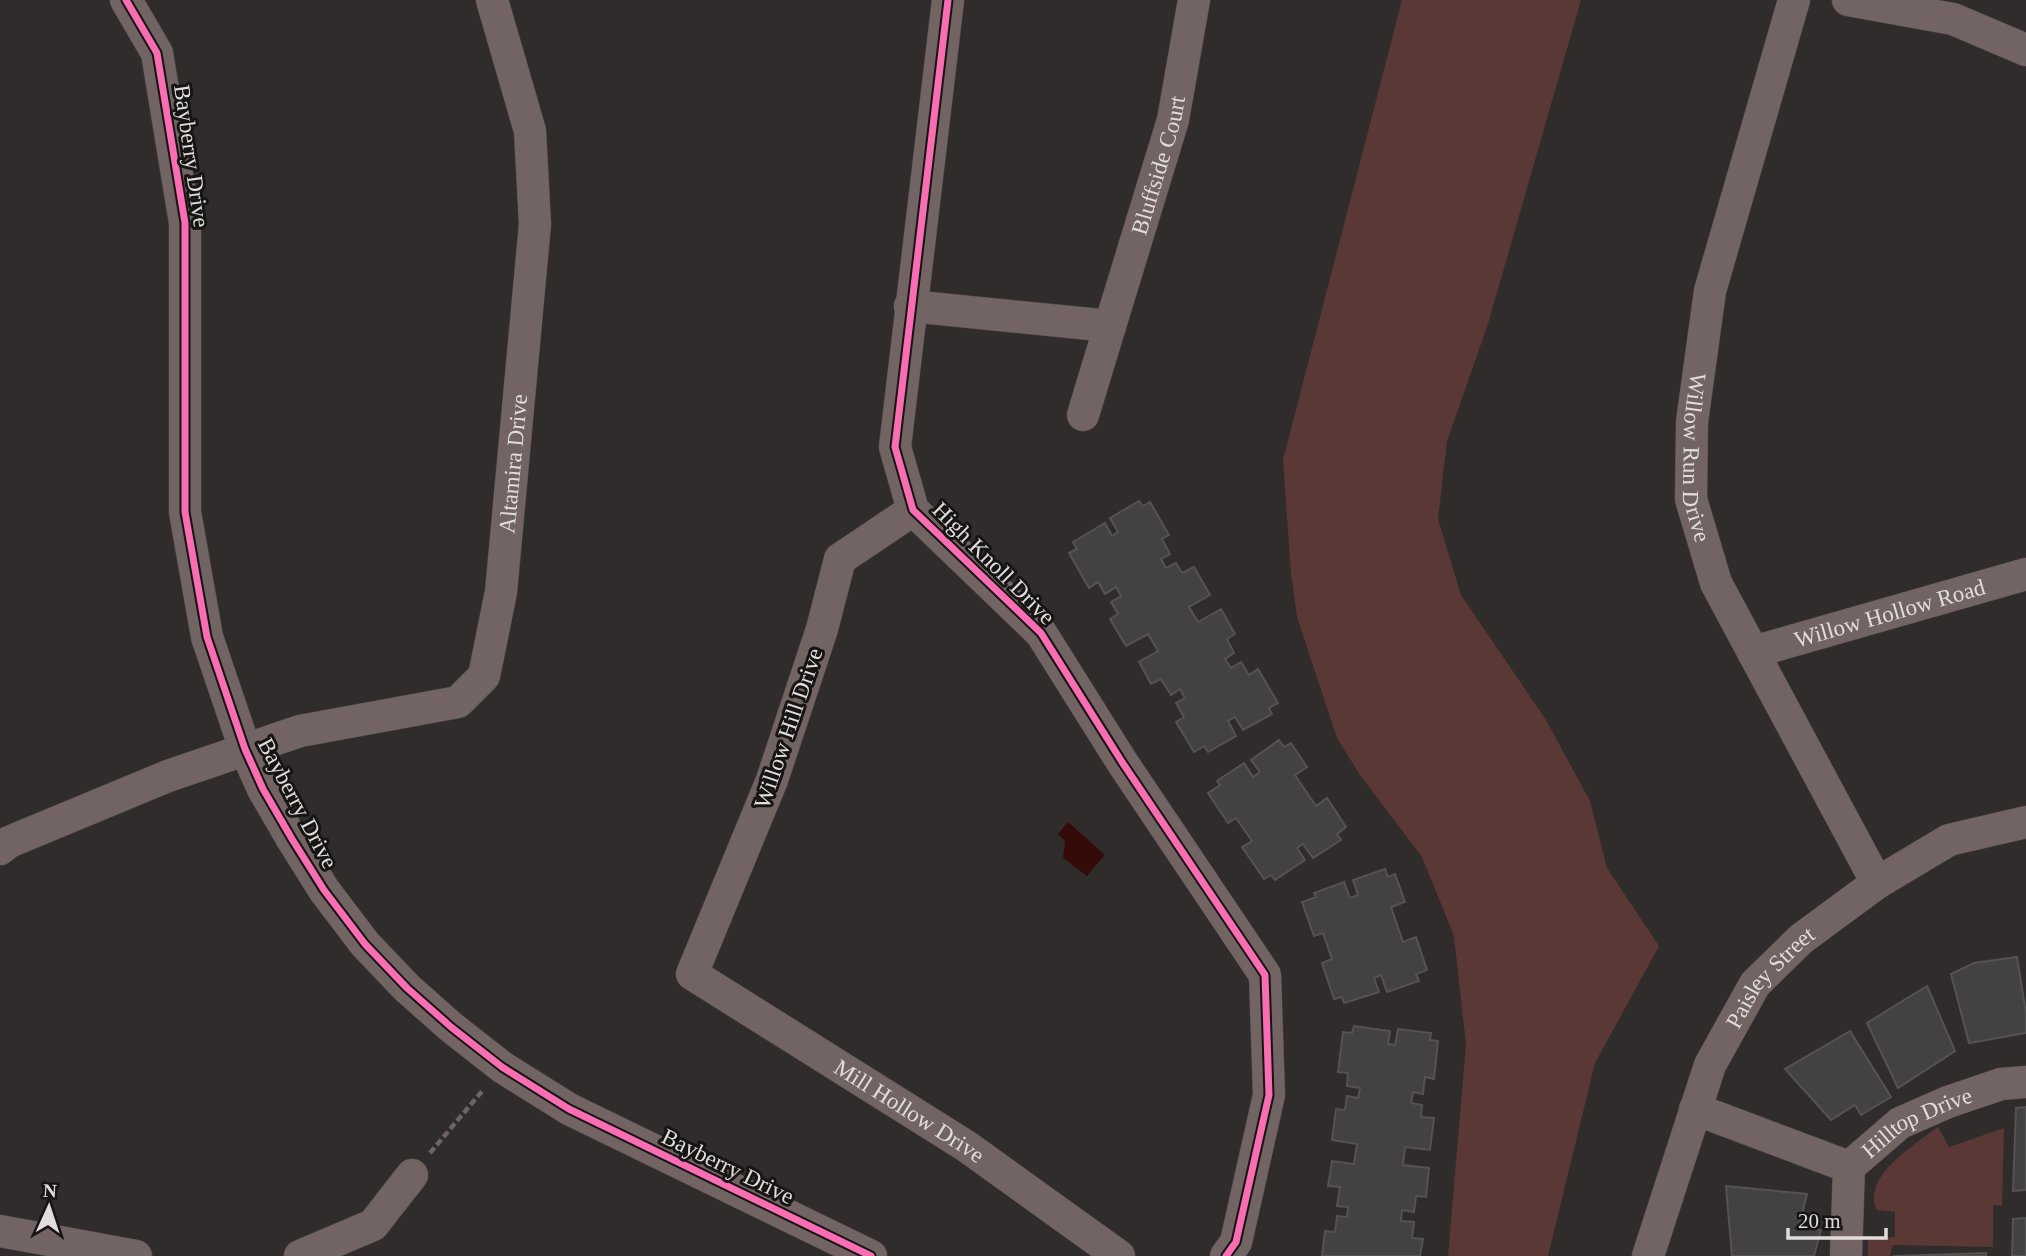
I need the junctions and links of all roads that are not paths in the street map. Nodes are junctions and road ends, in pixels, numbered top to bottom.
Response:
1 (126, 0) edge
2 (492, 0) edge
3 (947, 0) edge
4 (1194, 0) edge
5 (1794, 0) edge
6 (1848, 0) edge
7 (1955, 10) edge
8 (2026, 50) edge
9 (910, 306) junction
10 (1110, 326) junction
11 (1083, 415) dead end
12 (913, 510) junction
13 (2026, 575) edge
14 (1753, 652) junction
15 (245, 750) junction
16 (2026, 822) edge
17 (0, 849) edge
18 (1877, 883) junction
19 (692, 974) joint
20 (2026, 1082) edge
21 (1695, 1109) junction
22 (1849, 1167) junction
23 (412, 1175) road end
24 (0, 1231) edge
25 (135, 1256) edge
26 (300, 1256) edge
27 (871, 1256) edge
28 (1119, 1256) edge
29 (1226, 1256) edge
30 (1648, 1256) edge
31 (1846, 1256) edge

1 - 15 street, Bayberry Drive
2 - 15 street, Altamira Drive
3 - 9 street, High Knoll Drive
4 - 10 street, Bluffside Court
5 - 14 street, Willow Run Drive
6 - 7 street
7 - 8 street
9 - 10 street
9 - 12 street, High Knoll Drive
10 - 11 street, Bluffside Court
12 - 19 street, Willow Hill Drive
12 - 29 street, High Knoll Drive
13 - 14 street, Willow Hollow Road
14 - 18 street, Willow Run Drive
15 - 17 street, Altamira Drive
15 - 27 street, Bayberry Drive
16 - 18 street, Paisley Street
18 - 21 street, Paisley Street
19 - 28 street, Mill Hollow Drive
20 - 22 street, Hilltop Drive
21 - 22 street, Hilltop Drive
21 - 30 street, Paisley Street
22 - 31 street
23 - 26 street
24 - 25 street

